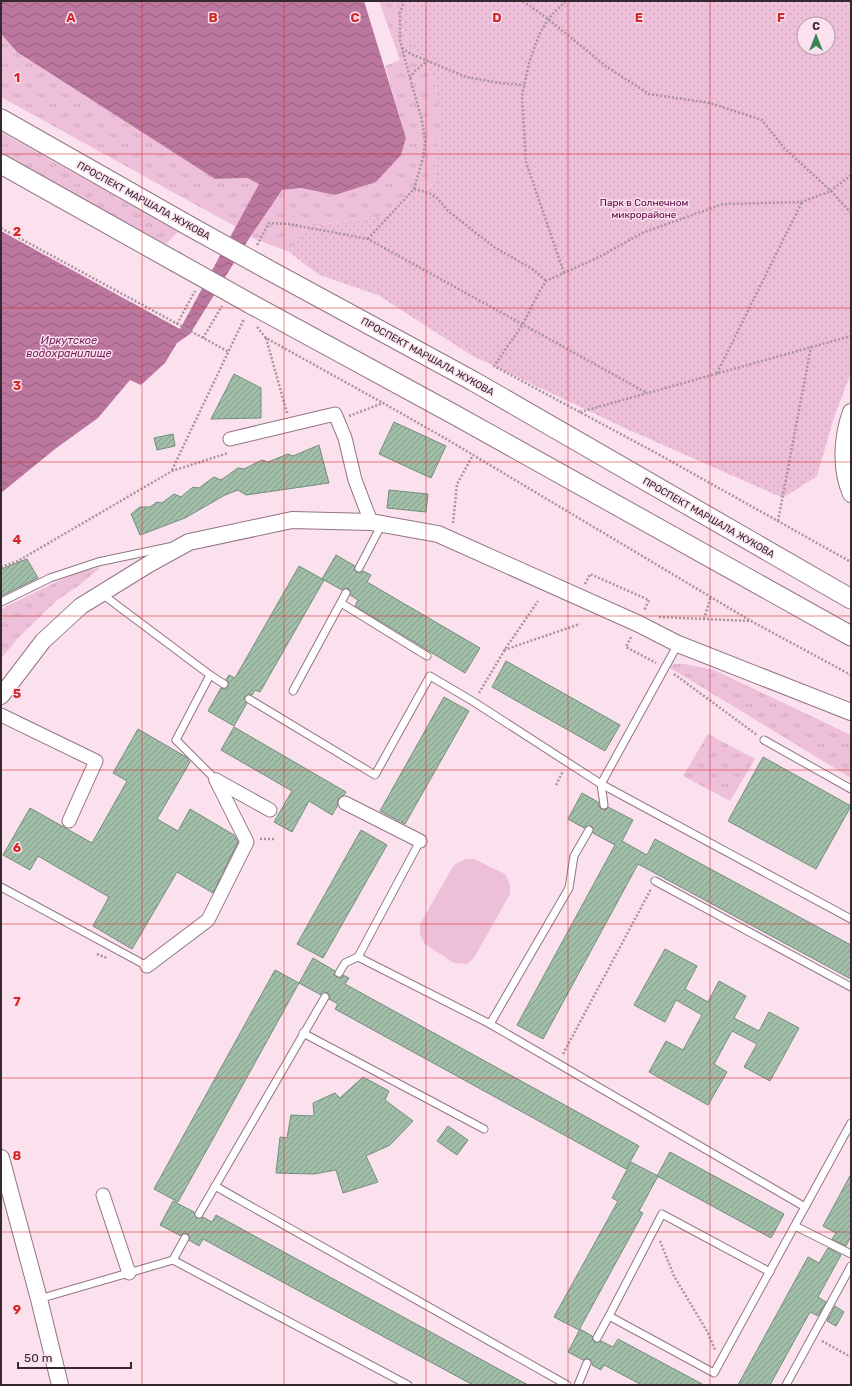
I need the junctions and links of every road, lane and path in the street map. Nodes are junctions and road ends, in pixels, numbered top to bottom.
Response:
1 (404, 1) edge
2 (523, 1) edge
3 (566, 1) edge
4 (548, 19) junction
5 (402, 48) junction
6 (427, 61) junction
7 (410, 78) junction
8 (524, 85) junction
9 (1, 119) edge
10 (1, 164) edge
11 (851, 175) edge
12 (414, 189) junction
13 (831, 190) junction
14 (802, 202) junction
15 (851, 213) edge
16 (1, 228) edge
17 (368, 239) junction
18 (254, 250) dead end
19 (564, 273) junction
20 (546, 281) junction
21 (197, 287) dead end
22 (223, 304) dead end
23 (249, 309) junction
24 (523, 324) junction
25 (178, 325) junction
26 (256, 326) dead end
27 (851, 336) edge
28 (203, 338) junction
29 (266, 338) junction
30 (812, 347) junction
31 (229, 352) junction
32 (717, 374) junction
33 (647, 393) junction
34 (383, 403) junction
35 (580, 412) junction
36 (851, 412) edge
37 (337, 420) junction
38 (290, 425) junction
39 (231, 446) joint
40 (473, 455) junction
41 (172, 471) junction
42 (851, 494) edge
43 (778, 521) junction
44 (377, 523) junction
45 (453, 523) dead end
46 (189, 542) junction
47 (851, 562) edge
48 (1, 568) edge
49 (359, 568) dead end
50 (578, 582) dead end
51 (101, 593) junction
52 (346, 593) dead end
53 (711, 596) junction
54 (851, 599) edge
55 (538, 601) dead end
56 (1, 602) edge
57 (341, 603) junction
58 (642, 616) dead end
59 (704, 619) dead end
60 (752, 621) dead end
61 (580, 624) dead end
62 (851, 636) edge
63 (678, 644) junction
64 (504, 651) junction
65 (427, 656) dead end
66 (839, 668) dead end
67 (210, 675) junction
68 (851, 675) edge
69 (224, 684) dead end
70 (293, 691) dead end
71 (1, 696) edge
72 (249, 699) dead end
73 (474, 702) junction
74 (851, 712) edge
75 (1, 715) edge
76 (764, 740) dead end
77 (216, 780) junction
78 (601, 784) junction
79 (851, 789) edge
80 (345, 803) dead end
81 (604, 805) dead end
82 (270, 810) dead end
83 (69, 821) dead end
84 (589, 830) dead end
85 (274, 839) dead end
86 (256, 840) dead end
87 (420, 841) joint
88 (655, 881) joint
89 (1, 887) edge
90 (851, 919) edge
91 (358, 957) junction
92 (147, 966) joint
93 (339, 973) dead end
94 (851, 987) edge
95 (325, 997) dead end
96 (490, 1024) junction
97 (303, 1033) junction
98 (558, 1064) junction
99 (851, 1122) edge
100 (484, 1129) dead end
101 (1, 1158) edge
102 (215, 1186) junction
103 (103, 1195) dead end
104 (805, 1208) junction
105 (199, 1214) dead end
106 (795, 1226) junction
107 (655, 1229) junction
108 (185, 1238) dead end
109 (851, 1254) edge
110 (173, 1260) junction
111 (851, 1266) edge
112 (770, 1272) junction
113 (128, 1273) junction
114 (39, 1298) junction
115 (609, 1316) junction
116 (597, 1338) dead end
117 (827, 1344) dead end
118 (851, 1357) edge
119 (587, 1363) dead end
120 (720, 1364) junction
121 (60, 1385) edge
122 (408, 1385) edge
123 (567, 1385) edge
124 (578, 1385) edge
125 (786, 1385) edge

1 - 5 path
2 - 4 path
3 - 4 path
4 - 8 path
4 - 13 path
5 - 6 path
5 - 7 path
6 - 7 path
6 - 8 path
7 - 12 path
8 - 19 path
9 - 54 main road, ПРОСПЕКТ МАРШАЛА ЖУКОВА, bridge
10 - 23 main road, bridge
11 - 13 path
12 - 17 path
12 - 20 path
13 - 14 path
13 - 15 path
14 - 19 path
14 - 32 path
16 - 25 path
17 - 18 path
17 - 24 path
19 - 20 path
20 - 24 path
21 - 25 path
22 - 28 path
23 - 31 path
23 - 62 main road
24 - 33 path
24 - 35 path
25 - 28 path
26 - 29 path
27 - 30 path
28 - 31 path
29 - 34 path
29 - 38 path
30 - 32 path
30 - 43 path
31 - 41 path
32 - 33 path
33 - 35 path
34 - 37 path
34 - 40 path
35 - 43 path
36 - 42 street
37 - 38 street
37 - 44 street
38 - 39 street
39 - 41 path
40 - 45 path
40 - 53 path
41 - 48 path
43 - 47 path
44 - 46 street
44 - 49 lane
44 - 63 street
46 - 51 street
46 - 56 lane
50 - 58 path
51 - 67 lane
51 - 71 street
52 - 57 lane
53 - 59 path
53 - 60 path
55 - 64 path
57 - 65 lane
57 - 70 lane
61 - 64 path
63 - 74 street
63 - 78 lane
64 - 73 path
66 - 68 path
67 - 69 lane
67 - 77 lane
72 - 73 lane
73 - 78 lane
75 - 83 street
76 - 79 lane
77 - 82 street
77 - 92 street
78 - 81 lane
78 - 90 lane
80 - 87 street
84 - 96 lane
85 - 86 path
87 - 91 lane
88 - 94 lane
88 - 98 path
89 - 92 lane
91 - 93 lane
91 - 96 lane
95 - 97 lane
96 - 98 lane
97 - 100 lane
97 - 102 lane
98 - 104 lane
99 - 104 lane
101 - 114 street
102 - 105 lane
102 - 123 lane
103 - 113 street
104 - 106 lane
106 - 109 lane
106 - 112 lane
107 - 112 lane
107 - 115 lane
107 - 120 path
108 - 110 lane
110 - 113 lane
110 - 122 lane
111 - 125 lane
112 - 120 lane
113 - 114 lane
114 - 121 street
115 - 116 lane
115 - 120 lane
117 - 118 path
119 - 124 lane

